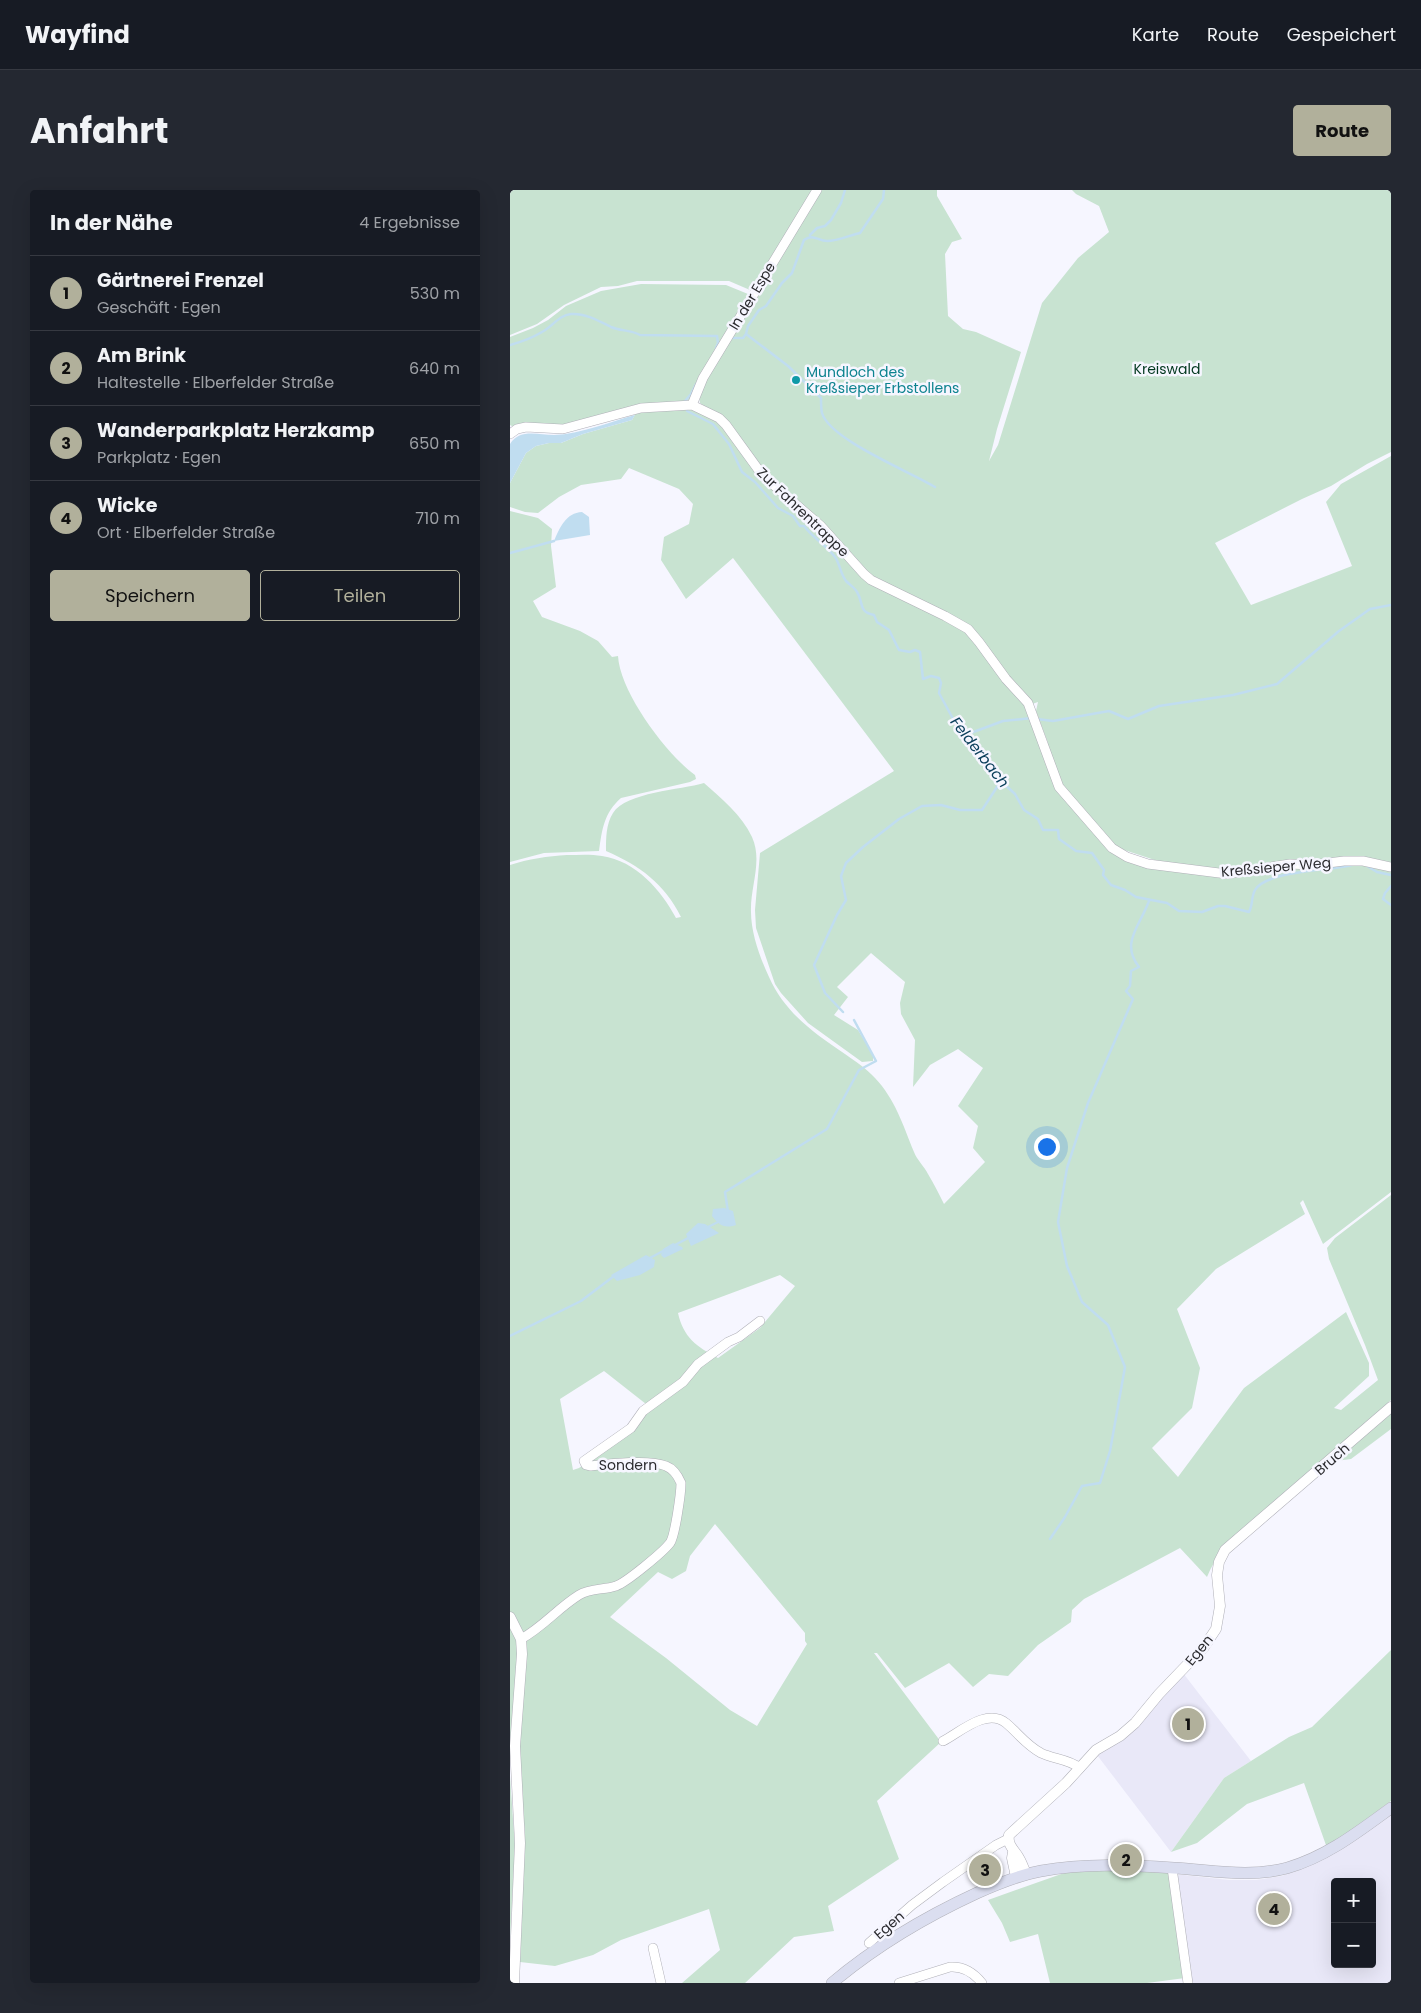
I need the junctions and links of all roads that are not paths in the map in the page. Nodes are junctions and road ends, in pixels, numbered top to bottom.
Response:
1 (817, 190) edge
2 (692, 406) junction
3 (510, 434) edge
4 (904, 595) joint
5 (1391, 867) edge
6 (760, 1321) dead end
7 (1391, 1407) edge
8 (1272, 1510) joint
9 (510, 1617) edge
10 (521, 1639) junction
11 (943, 1742) dead end
12 (1080, 1768) junction
13 (1391, 1808) edge
14 (1008, 1839) junction
15 (1172, 1868) junction
16 (1021, 1876) junction
17 (869, 1943) dead end
18 (653, 1948) dead end
19 (836, 1982) edge
20 (514, 1983) edge
21 (661, 1983) edge
22 (899, 1983) edge
23 (982, 1983) edge
24 (1188, 1983) edge

1 - 2 street, In der Espe
2 - 3 street, Zur Fahrentrappe
2 - 4 street, Zur Fahrentrappe
4 - 5 street, Kreßsieper Weg
6 - 10 street, Sondern
7 - 8 street, Bruch
8 - 12 street, Egen
9 - 10 street
10 - 20 street
11 - 12 street
12 - 14 street, Egen
13 - 15 main road
14 - 16 street
14 - 17 street, Egen
15 - 16 main road
15 - 24 street
16 - 19 main road
18 - 21 street
22 - 23 street

